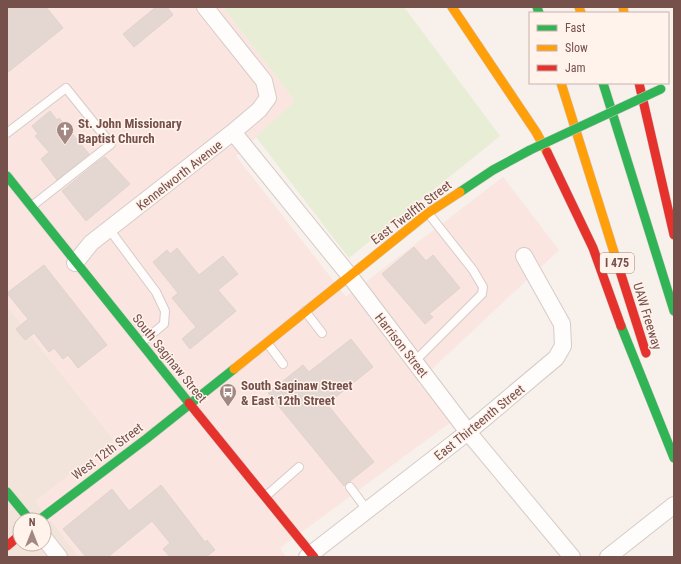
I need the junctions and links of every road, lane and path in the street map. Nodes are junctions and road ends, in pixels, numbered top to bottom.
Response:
1 (205, 7) edge
2 (452, 7) edge
3 (561, 84) edge
4 (603, 84) edge
5 (639, 84) edge
6 (665, 88) dead end
7 (233, 132) junction
8 (7, 134) edge
9 (7, 176) edge
10 (31, 207) junction
11 (428, 213) junction
12 (109, 229) junction
13 (674, 235) edge
14 (524, 256) dead end
15 (75, 262) junction
16 (349, 276) junction
17 (305, 311) junction
18 (674, 311) edge
19 (322, 333) dead end
20 (266, 342) junction
21 (141, 343) junction
22 (415, 360) junction
23 (648, 360) dead end
24 (283, 364) dead end
25 (657, 390) dead end
26 (190, 403) junction
27 (468, 432) junction
28 (674, 443) edge
29 (674, 458) edge
30 (299, 467) dead end
31 (350, 487) dead end
32 (7, 492) edge
33 (265, 496) junction
34 (674, 506) edge
35 (367, 510) junction
36 (23, 512) edge
37 (50, 512) edge
38 (52, 548) edge
39 (311, 556) edge
40 (59, 557) edge
41 (572, 557) edge
42 (608, 557) edge

1 - 7 street, Kennelworth Avenue
2 - 29 main road
3 - 23 main road, UAW Freeway / I 475
4 - 18 main road, UAW Freeway
5 - 13 main road
6 - 11 main road, East Twelfth Street, bridge
7 - 12 street, Kennelworth Avenue
7 - 16 street, Harrison Street
8 - 10 lane
9 - 10 main road, South Saginaw Street
10 - 15 main road, South Saginaw Street
11 - 16 main road, East Twelfth Street
11 - 22 lane
12 - 15 street, Kennelworth Avenue
12 - 21 lane
14 - 27 street, East Thirteenth Street
15 - 21 main road, South Saginaw Street
16 - 17 main road, East Twelfth Street
16 - 22 street, Harrison Street
17 - 19 lane
17 - 20 main road, East Twelfth Street
20 - 24 lane
20 - 26 main road, East Twelfth Street
21 - 26 main road, South Saginaw Street
22 - 27 street, Harrison Street
25 - 28 main road
26 - 33 main road, South Saginaw Street
26 - 37 main road, West 12th Street
27 - 35 street, East Thirteenth Street
27 - 41 street, Harrison Street
30 - 33 lane
31 - 35 lane
32 - 36 main road
33 - 39 main road, South Saginaw Street
34 - 42 street
35 - 39 street, East Thirteenth Street
38 - 40 street

